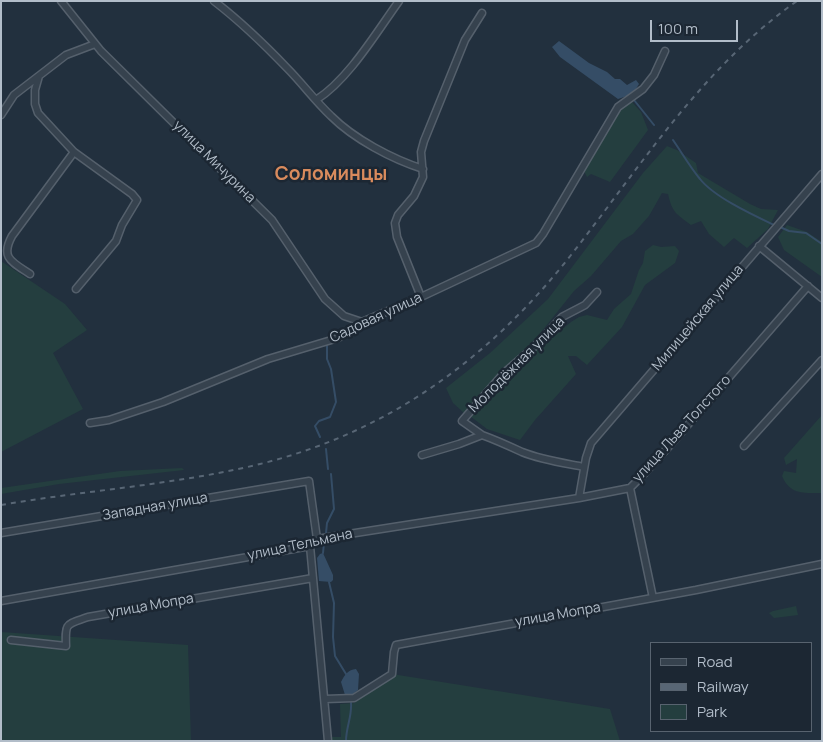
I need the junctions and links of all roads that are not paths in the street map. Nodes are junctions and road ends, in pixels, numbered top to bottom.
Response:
1 (61, 1) edge
2 (214, 1) edge
3 (399, 1) edge
4 (482, 13) dead end
5 (95, 44) junction
6 (665, 51) dead end
7 (39, 76) junction
8 (316, 100) junction
9 (1, 115) edge
10 (74, 152) junction
11 (423, 169) junction
12 (822, 174) edge
13 (758, 246) junction
14 (30, 274) dead end
15 (808, 286) junction
16 (76, 289) dead end
17 (597, 292) dead end
18 (421, 297) junction
19 (822, 298) edge
20 (362, 322) junction
21 (822, 360) edge
22 (90, 423) dead end
23 (482, 435) junction
24 (744, 446) dead end
25 (422, 455) dead end
26 (584, 467) junction
27 (630, 488) junction
28 (579, 498) junction
29 (1, 533) edge
30 (317, 539) junction
31 (310, 546) junction
32 (822, 564) edge
33 (313, 578) junction
34 (652, 598) junction
35 (1, 601) edge
36 (10, 640) dead end
37 (325, 700) junction
38 (328, 741) edge

1 - 5 street, улица Мичурина
2 - 8 street
3 - 8 street
4 - 11 street
5 - 7 street
5 - 20 street, улица Мичурина
6 - 18 street, Садовая улица
7 - 9 street
7 - 10 street
8 - 11 street
10 - 14 street
10 - 16 street
11 - 18 street
12 - 13 street, Милицейская улица
13 - 15 street
13 - 26 street, Милицейская улица
15 - 19 street
15 - 27 street, улица Льва Толстого
17 - 23 street, Молодёжная улица
18 - 20 street, Садовая улица
20 - 22 street, Садовая улица
21 - 24 street
23 - 25 street
23 - 26 street
26 - 28 street, Милицейская улица
27 - 28 street, улица Тельмана
27 - 34 street, улица Льва Толстого
28 - 30 street, улица Тельмана
29 - 30 street, Западная улица
30 - 31 street, улица Тельмана
31 - 33 street
31 - 35 street, улица Тельмана
32 - 34 street, улица Мопра
33 - 36 street, улица Мопра
33 - 37 street
34 - 37 street, улица Мопра
37 - 38 street

